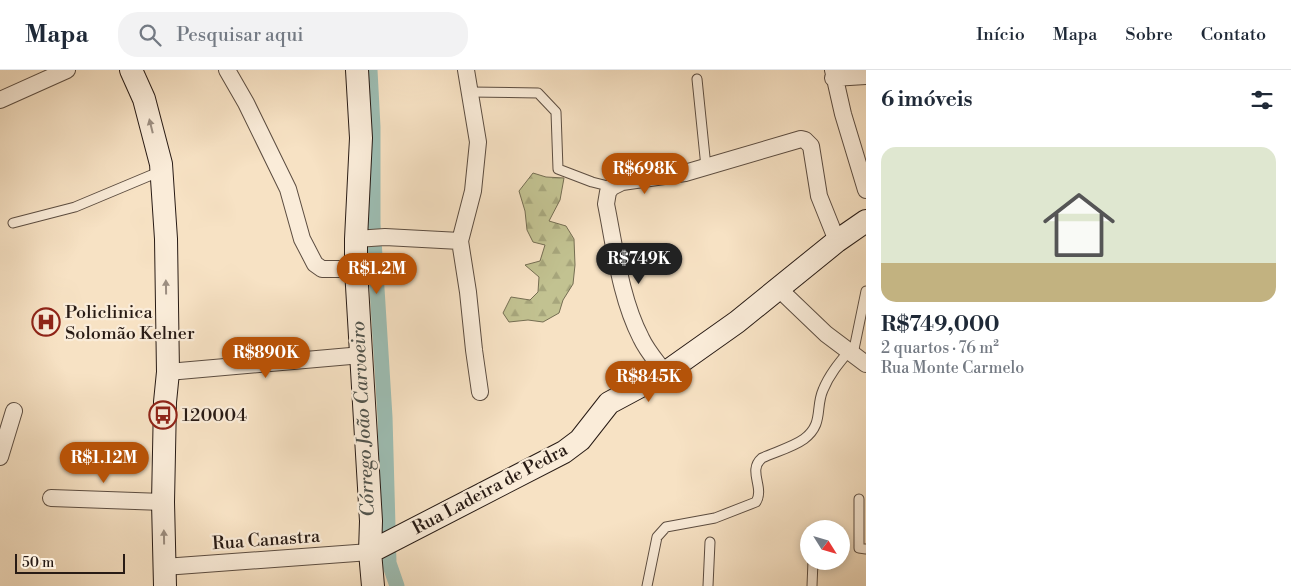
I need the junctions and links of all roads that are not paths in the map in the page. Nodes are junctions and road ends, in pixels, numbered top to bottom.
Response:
1 (67, 70) edge
2 (131, 70) edge
3 (227, 70) edge
4 (358, 70) edge
5 (466, 70) edge
6 (833, 74) edge
7 (866, 76) edge
8 (697, 79) dead end
9 (470, 92) junction
10 (0, 100) edge
11 (706, 167) junction
12 (161, 170) junction
13 (612, 187) junction
14 (866, 190) edge
15 (13, 224) dead end
16 (865, 224) edge
17 (360, 240) junction
18 (460, 241) junction
19 (837, 242) junction
20 (356, 269) junction
21 (779, 289) junction
22 (866, 291) edge
23 (362, 355) junction
24 (856, 356) edge
25 (168, 372) junction
26 (665, 373) junction
27 (480, 392) dead end
28 (14, 411) dead end
29 (0, 457) edge
30 (51, 498) dead end
31 (859, 499) dead end
32 (163, 502) junction
33 (710, 542) dead end
34 (866, 549) edge
35 (375, 550) junction
36 (813, 570) edge
37 (164, 577) edge
38 (373, 586) edge
39 (647, 586) edge
40 (708, 586) edge
41 (812, 586) edge

1 - 10 street
12 -> 2 street
3 - 20 street
4 - 17 street
5 - 9 street
6 - 7 street
6 - 14 street
8 - 11 lane
9 - 13 lane
9 - 18 street
11 - 13 street
11 - 19 street
12 - 15 lane
25 -> 12 street
13 - 26 street
16 - 19 street, Rua Ladeira de Pedra
17 - 18 street
17 - 20 street
18 - 27 street
19 - 21 street, Rua Ladeira de Pedra
20 - 23 street
21 - 24 street
21 - 26 street, Rua Ladeira de Pedra
22 - 24 lane
23 - 25 street
23 - 35 street
24 - 39 lane
25 - 32 street
26 - 35 street, Rua Ladeira de Pedra
28 - 29 street
30 - 32 street
31 - 34 lane
37 -> 32 street
33 - 40 lane
35 - 37 street, Rua Canastra
35 - 38 street
36 - 41 lane

